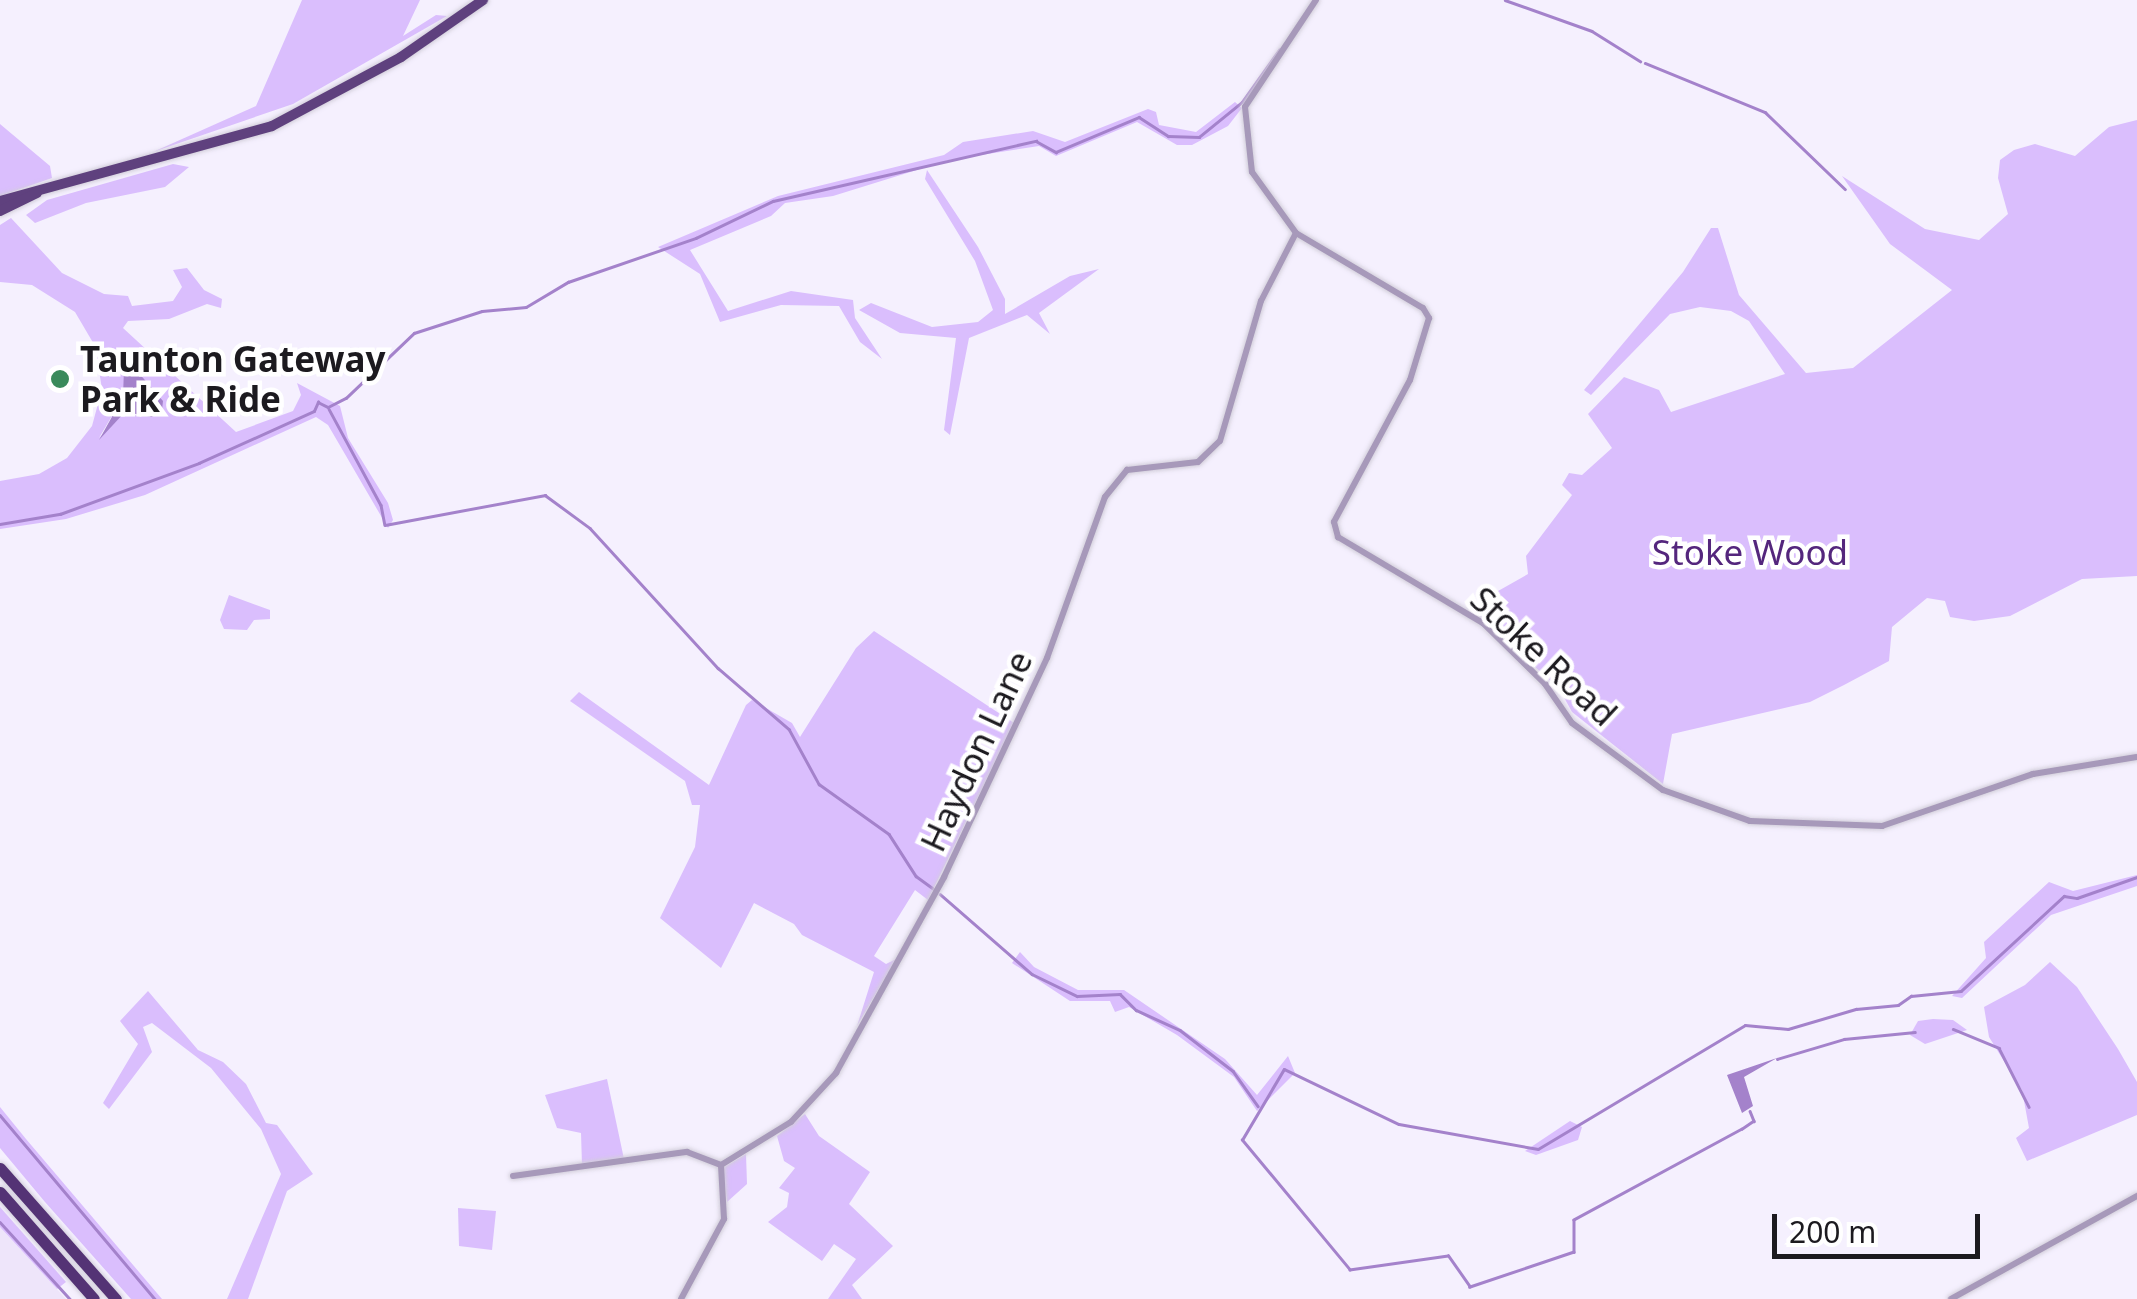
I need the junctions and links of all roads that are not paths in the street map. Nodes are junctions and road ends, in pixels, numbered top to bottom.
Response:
1 (484, 0) edge
2 (1316, 0) edge
3 (61, 182) junction
4 (0, 200) edge
5 (0, 211) edge
6 (1296, 232) junction
7 (2137, 757) edge
8 (721, 1164) junction
9 (0, 1168) edge
10 (512, 1176) dead end
11 (0, 1192) edge
12 (2137, 1196) edge
13 (94, 1299) edge
14 (116, 1299) edge
15 (681, 1299) edge
16 (1951, 1299) edge

1 - 3 highway
2 - 6 street, Stoke Road
3 - 4 highway
3 - 5 highway
6 - 7 street, Stoke Road
6 - 8 street, Haydon Lane
8 - 10 street
8 - 15 street
9 - 14 highway
11 - 13 highway
12 - 16 street

